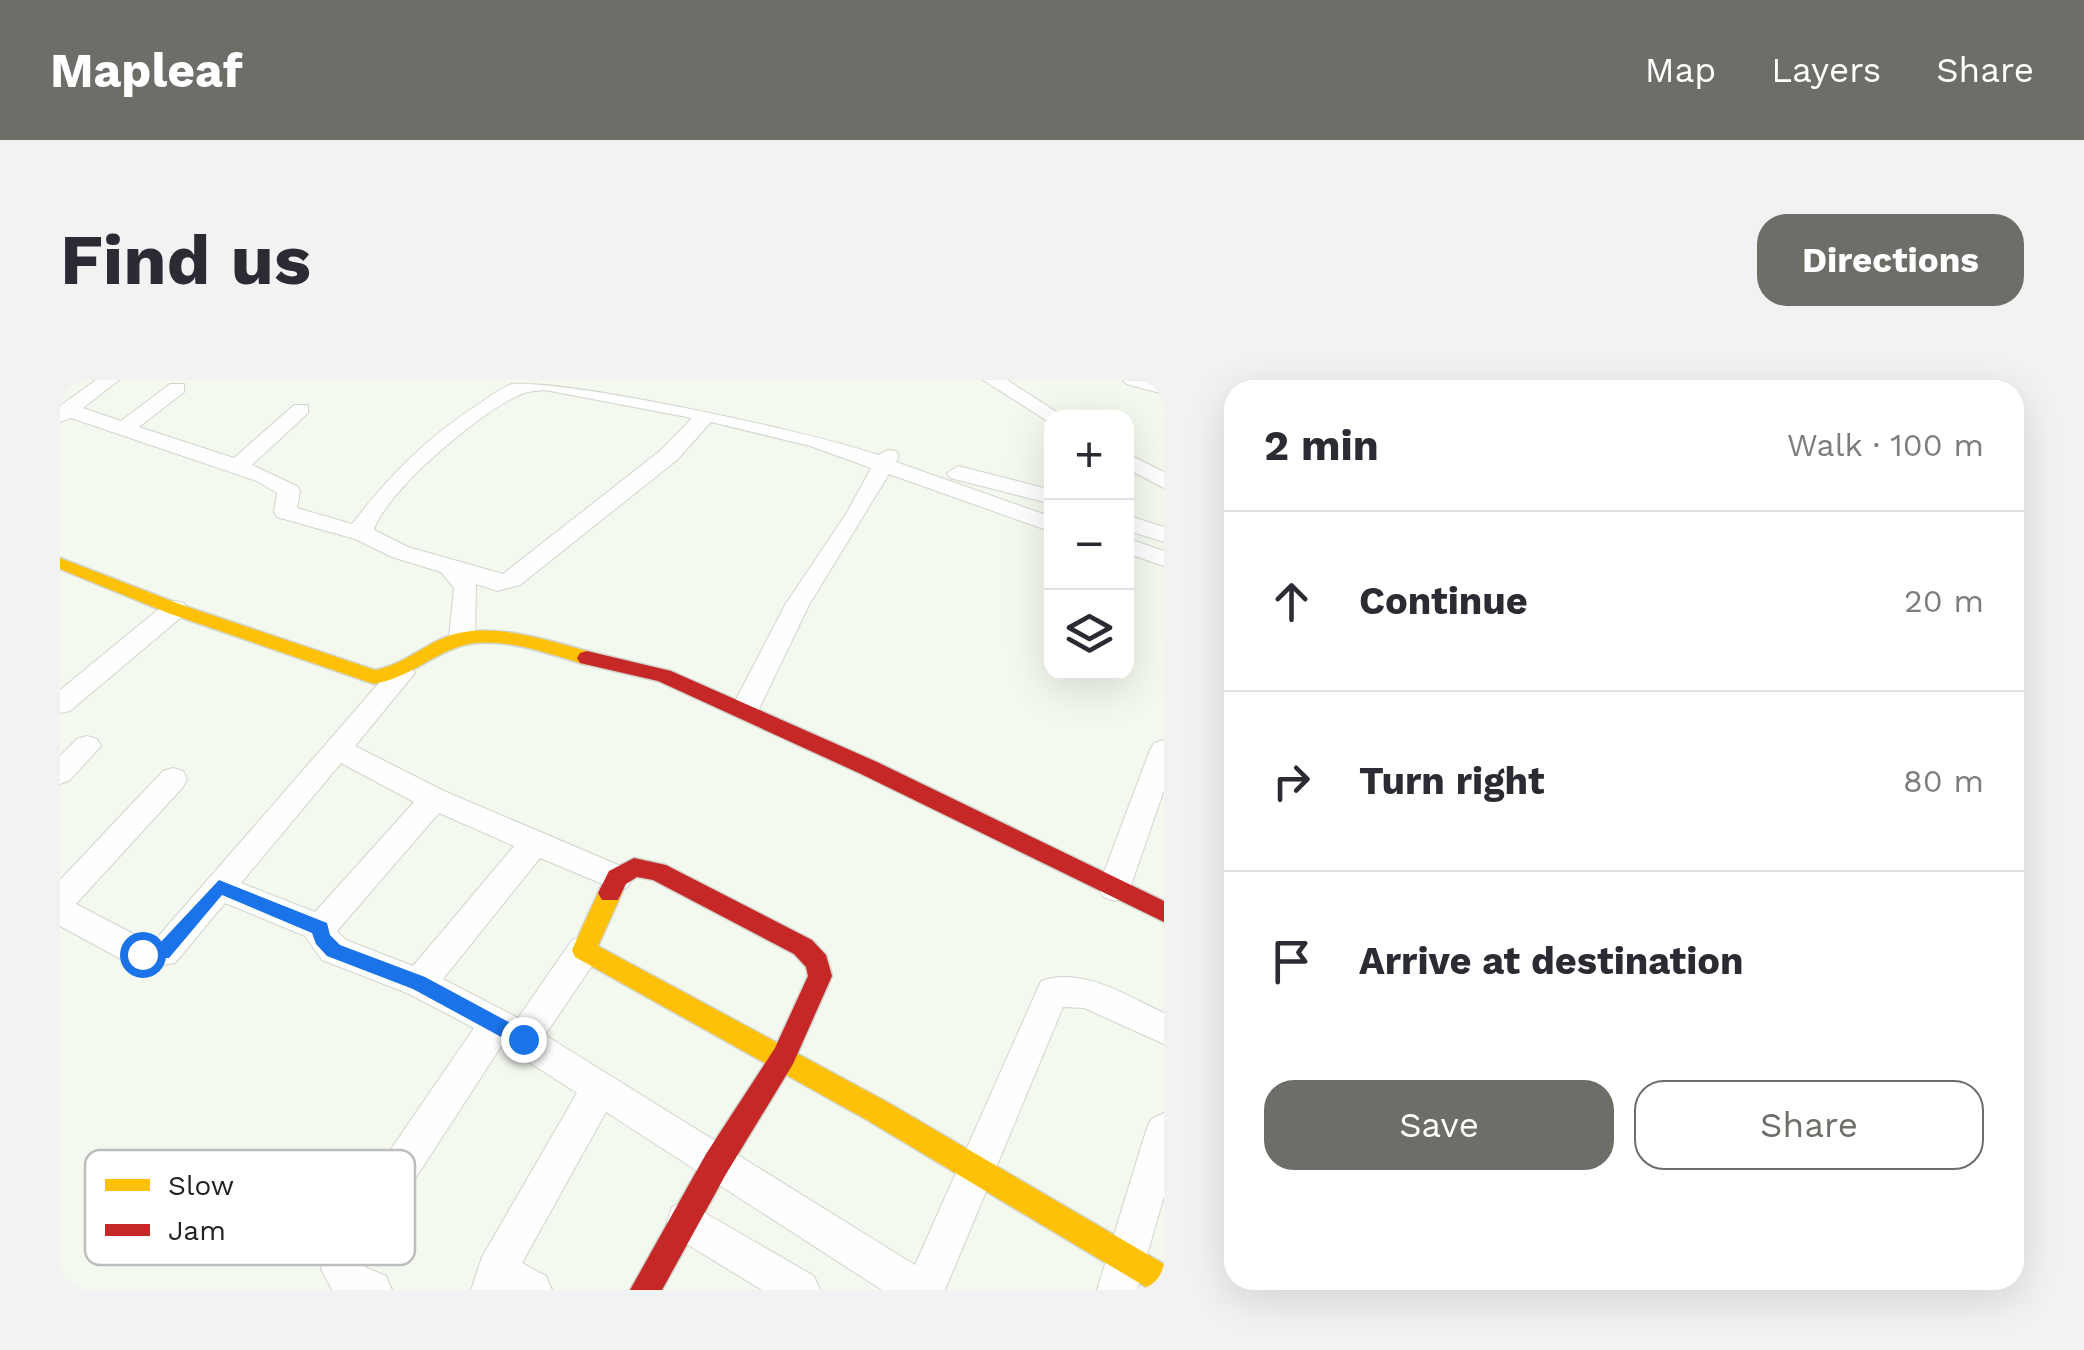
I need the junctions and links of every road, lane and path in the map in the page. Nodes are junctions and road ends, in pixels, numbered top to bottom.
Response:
1 (109, 380) edge
2 (993, 380) edge
3 (1133, 380) edge
4 (177, 388) dead end
5 (1164, 388) edge
6 (302, 409) dead end
7 (1044, 411) edge
8 (64, 413) edge
9 (706, 415) junction
10 (124, 428) junction
11 (888, 456) junction
12 (1134, 464) edge
13 (238, 466) junction
14 (1164, 481) edge
15 (1044, 495) edge
16 (1044, 514) edge
17 (1044, 522) edge
18 (1134, 525) edge
19 (363, 534) junction
20 (1164, 535) edge
21 (1134, 551) edge
22 (1164, 562) edge
23 (60, 563) edge
24 (449, 568) junction
25 (175, 609) junction
26 (462, 638) junction
27 (402, 673) junction
28 (60, 704) edge
29 (745, 709) junction
30 (87, 746) dead end
31 (338, 749) junction
32 (1164, 750) edge
33 (60, 772) edge
34 (173, 778) dead end
35 (434, 798) junction
36 (534, 844) junction
37 (617, 878) junction
38 (219, 887) junction
39 (1114, 888) junction
40 (60, 901) edge
41 (60, 912) edge
42 (1164, 912) edge
43 (320, 928) junction
44 (584, 950) junction
45 (419, 983) junction
46 (1164, 1029) edge
47 (510, 1031) junction
48 (784, 1056) junction
49 (601, 1086) junction
50 (1164, 1131) edge
51 (415, 1157) edge
52 (716, 1164) junction
53 (978, 1167) junction
54 (686, 1221) junction
55 (342, 1265) edge
56 (1121, 1274) edge
57 (492, 1280) edge
58 (1164, 1281) edge
59 (372, 1290) edge
60 (532, 1290) edge
61 (645, 1290) edge
62 (800, 1290) edge
63 (921, 1290) edge

1 - 8 street
2 - 7 street
3 - 5 street
4 - 10 street
6 - 13 street
8 - 10 street
9 - 17 street
9 - 19 street
9 - 24 street
10 - 13 street
11 - 15 street
11 - 16 street
11 - 29 street
12 - 14 street
13 - 19 street
18 - 20 street
19 - 24 street
21 - 22 street
23 - 25 street
24 - 26 street
25 - 27 street
25 - 28 street
26 - 27 street
26 - 29 street
27 - 31 street
29 - 39 street
30 - 33 street
31 - 35 street
31 - 38 street
32 - 39 street
34 - 40 street
35 - 36 street
35 - 43 street
36 - 37 street
36 - 45 street
37 - 44 street
37 - 48 street
38 - 41 street
38 - 43 street
39 - 42 street
43 - 45 street
44 - 47 street
44 - 48 street
45 - 47 street
46 - 53 street
47 - 49 street
47 - 51 street
48 - 52 street
48 - 53 street
49 - 52 street
49 - 57 street
50 - 56 street
52 - 54 street
52 - 63 street
53 - 56 street
53 - 63 street
54 - 61 street
54 - 62 street
55 - 59 street
56 - 58 street
57 - 60 street

